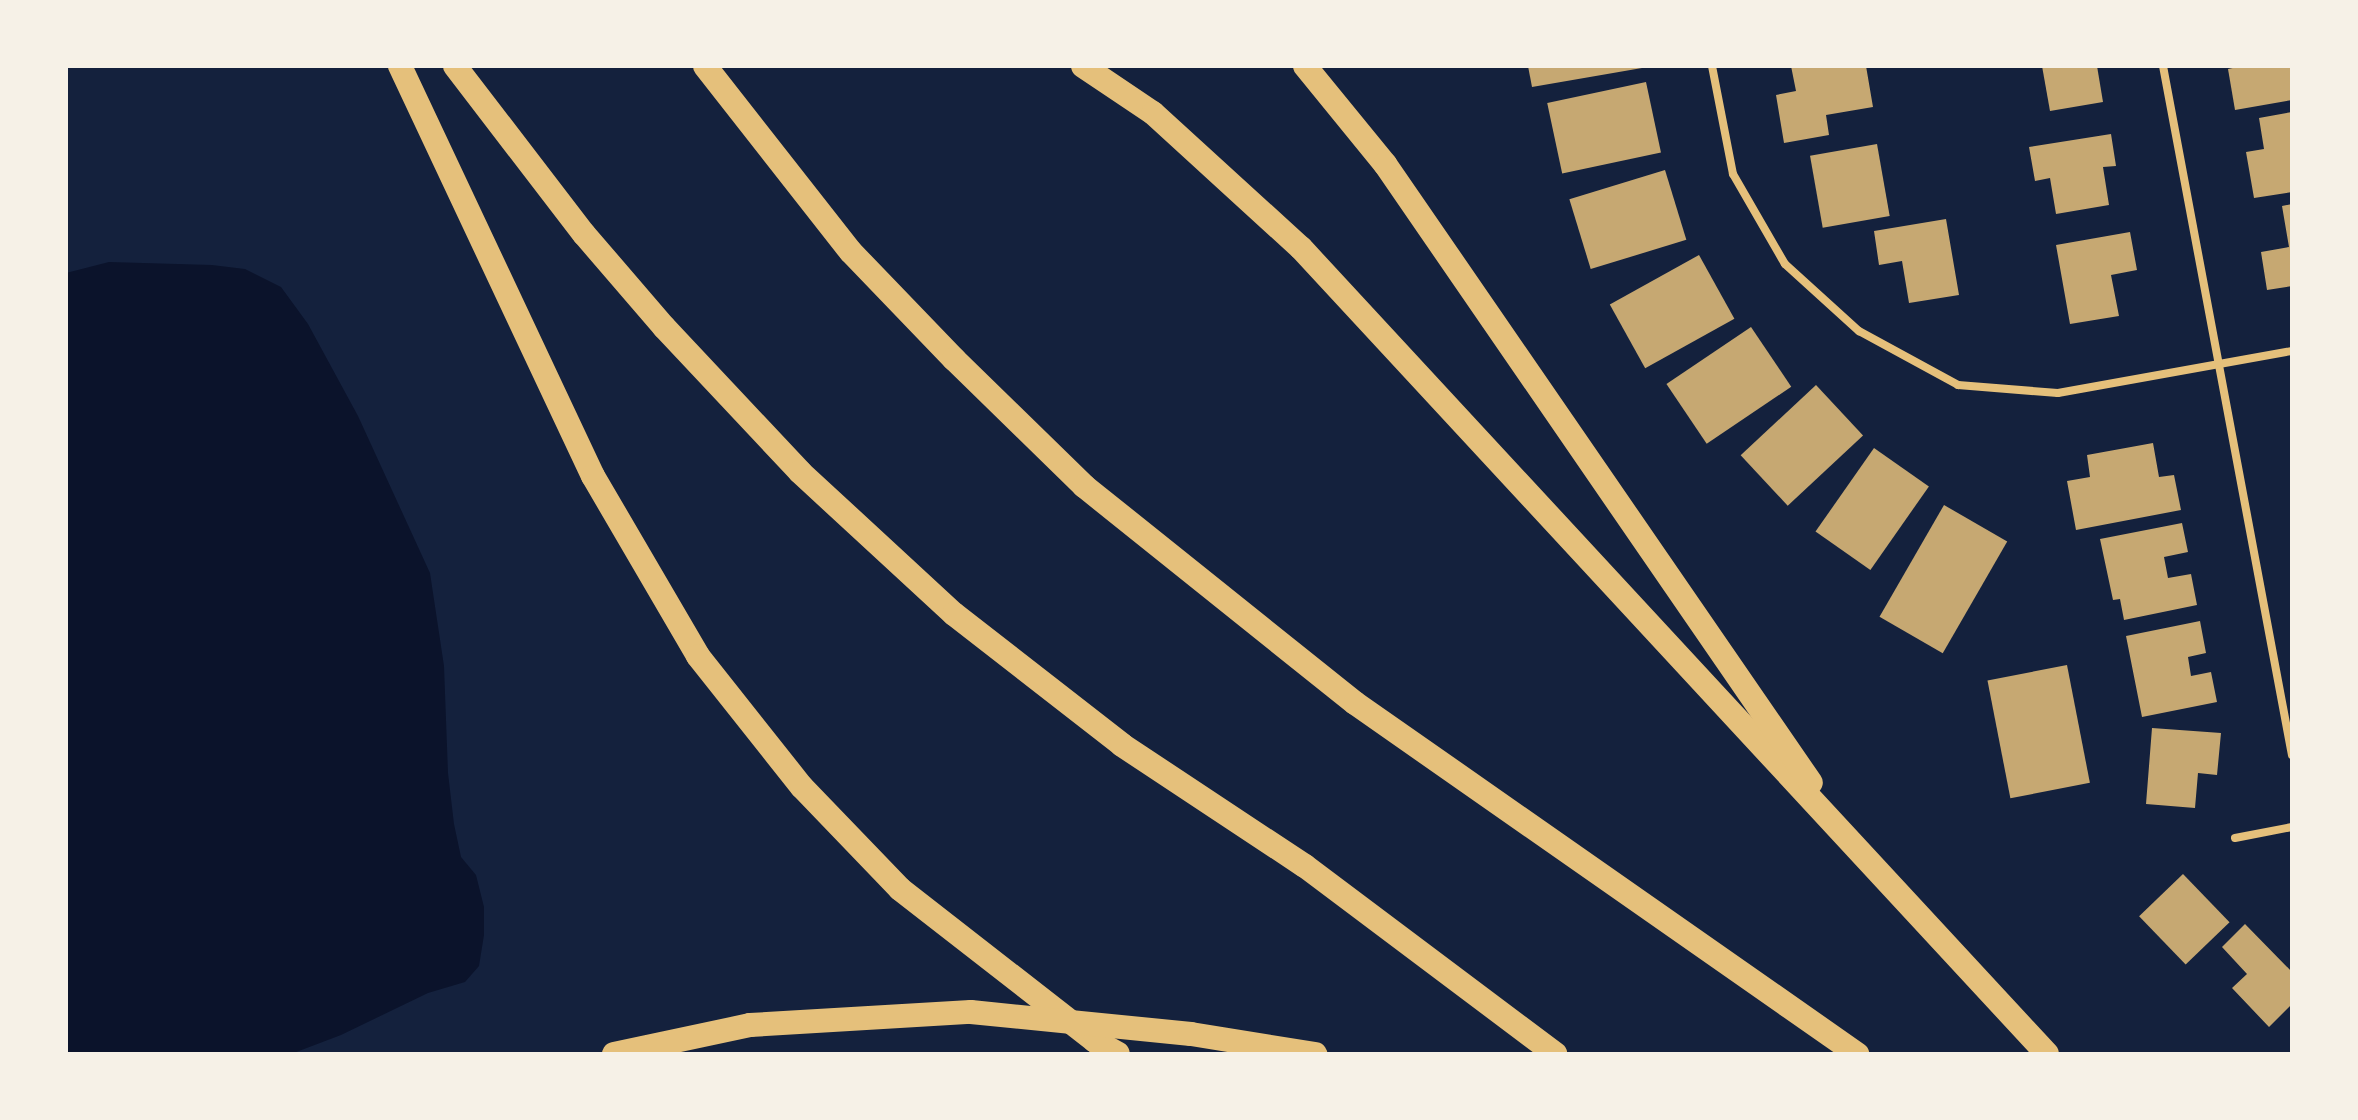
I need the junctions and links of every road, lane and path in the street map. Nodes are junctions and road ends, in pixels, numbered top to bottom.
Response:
1 (400, 66) edge
2 (455, 66) edge
3 (705, 66) edge
4 (1083, 66) edge
5 (1305, 66) edge
6 (1712, 66) edge
7 (2163, 66) edge
8 (2292, 351) edge
9 (2219, 364) junction
10 (2292, 755) edge
11 (2292, 827) edge
12 (2235, 838) dead end
13 (1862, 857) junction
14 (1191, 1034) junction
15 (614, 1054) edge
16 (1118, 1054) edge
17 (1259, 1054) edge
18 (1315, 1054) edge
19 (1555, 1054) edge
20 (1857, 1054) edge
21 (2047, 1054) edge

1 - 16 highway
2 - 19 highway
3 - 20 highway
4 - 13 highway
5 - 13 highway
6 - 9 street
7 - 9 street
8 - 9 street
9 - 10 street
11 - 12 street
13 - 21 highway
14 - 15 highway
14 - 17 highway
14 - 18 highway

